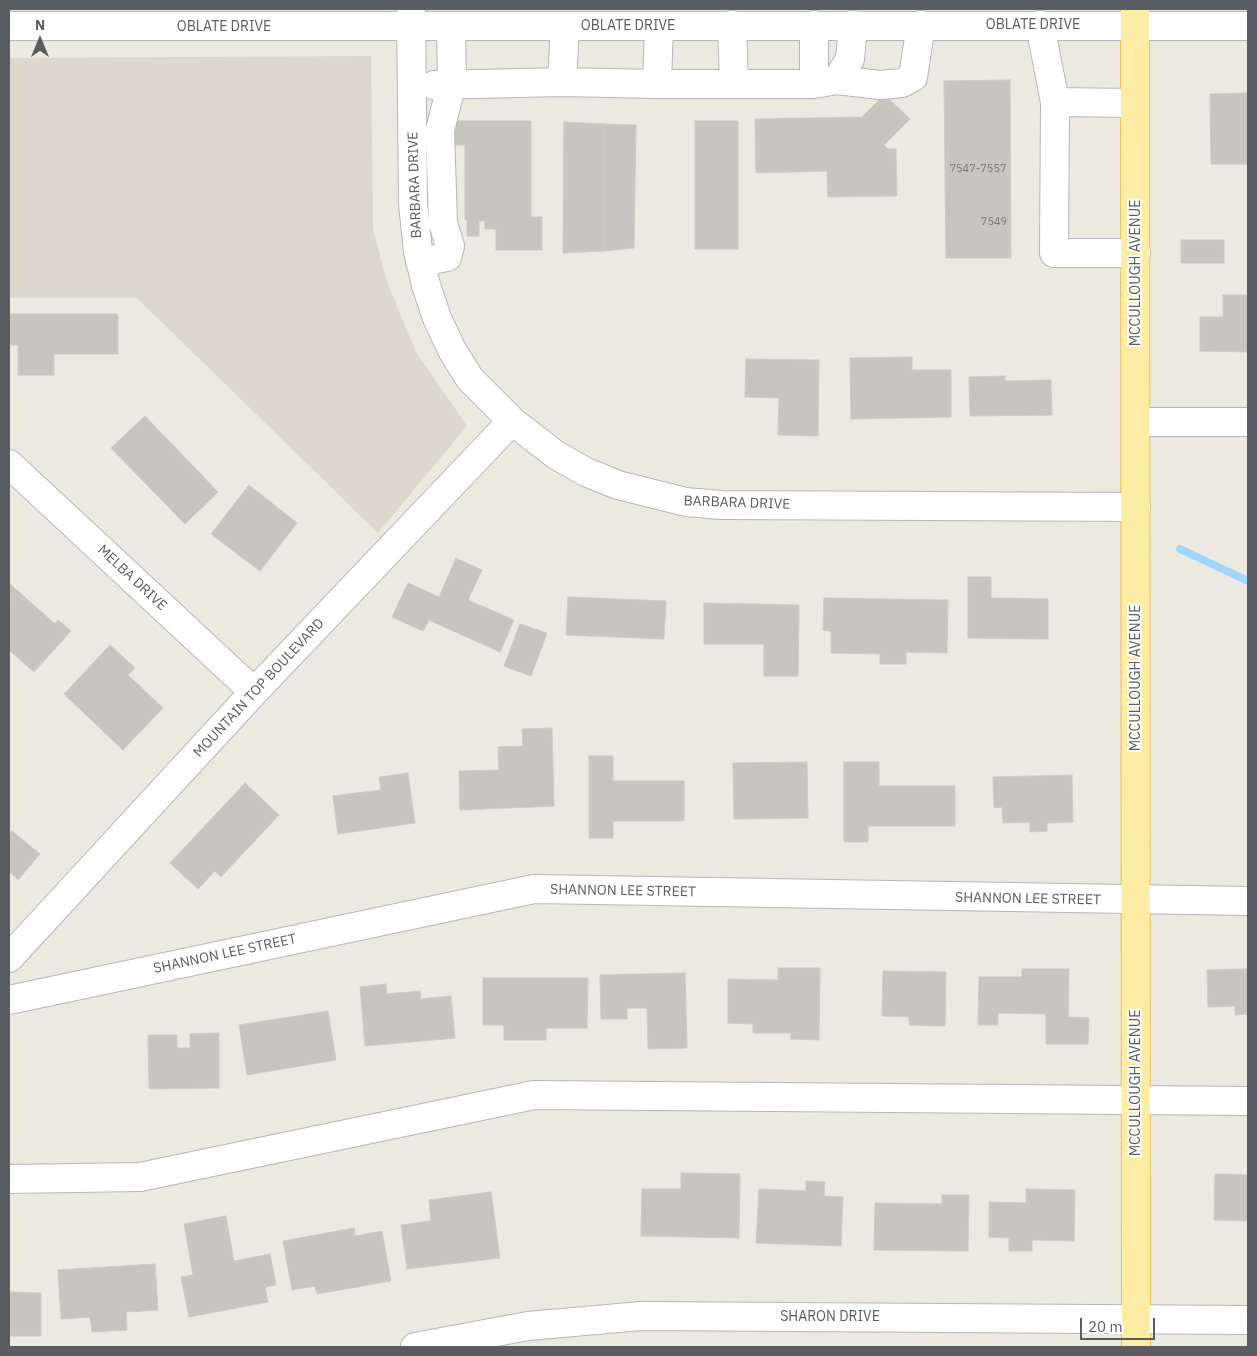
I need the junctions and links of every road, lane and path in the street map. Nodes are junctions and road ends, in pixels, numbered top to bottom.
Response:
1 (412, 17) edge
2 (1136, 17) edge
3 (143, 18) edge
4 (801, 20) edge
5 (732, 25) junction
6 (853, 25) junction
7 (921, 25) junction
8 (1040, 25) junction
9 (9, 26) edge
10 (451, 26) junction
11 (565, 26) junction
12 (659, 26) junction
13 (1248, 26) edge
14 (562, 82) junction
15 (826, 82) junction
16 (452, 83) junction
17 (657, 84) junction
18 (734, 84) junction
19 (412, 88) junction
20 (1055, 102) junction
21 (1136, 103) junction
22 (1136, 253) junction
23 (420, 262) junction
24 (512, 421) junction
25 (1136, 422) junction
26 (1248, 422) edge
27 (9, 464) edge
28 (1136, 507) junction
29 (254, 692) junction
30 (1136, 901) junction
31 (1248, 901) edge
32 (9, 958) edge
33 (9, 1000) edge
34 (1136, 1100) junction
35 (1248, 1101) edge
36 (9, 1179) edge
37 (1136, 1319) junction
38 (1248, 1320) edge
39 (415, 1347) edge
40 (1136, 1347) edge

1 - 3 street, OBLATE DRIVE
1 - 10 street, OBLATE DRIVE
1 - 19 street, BARBARA DRIVE
2 - 8 street, OBLATE DRIVE
2 - 13 street, OBLATE DRIVE
2 - 21 main road, MCCULLOUGH AVENUE
3 - 9 street, OBLATE DRIVE
4 - 5 street, OBLATE DRIVE
4 - 6 street, OBLATE DRIVE
4 - 15 street
5 - 12 street, OBLATE DRIVE
5 - 18 street
6 - 7 street, OBLATE DRIVE
6 - 15 street
7 - 8 street, OBLATE DRIVE
7 - 15 street
8 - 20 street
10 - 11 street, OBLATE DRIVE
10 - 16 street
11 - 12 street, OBLATE DRIVE
11 - 14 street
12 - 17 street
14 - 16 street
14 - 17 street
15 - 18 street
16 - 19 street
16 - 23 street
17 - 18 street
19 - 23 street, BARBARA DRIVE
20 - 21 street
20 - 22 street
21 - 22 main road, MCCULLOUGH AVENUE
22 - 25 main road, MCCULLOUGH AVENUE
23 - 24 street, BARBARA DRIVE
24 - 28 street, BARBARA DRIVE
24 - 29 street, MOUNTAIN TOP BOULEVARD
25 - 26 street
25 - 28 main road, MCCULLOUGH AVENUE
27 - 29 street, MELBA DRIVE
28 - 30 main road, MCCULLOUGH AVENUE
29 - 32 street, MOUNTAIN TOP BOULEVARD
30 - 31 street, SHANNON LEE STREET
30 - 33 street, SHANNON LEE STREET
30 - 34 main road, MCCULLOUGH AVENUE
34 - 35 street
34 - 36 street
34 - 37 main road, MCCULLOUGH AVENUE
37 - 38 street, SHARON DRIVE
37 - 39 street, SHARON DRIVE
37 - 40 main road, MCCULLOUGH AVENUE

